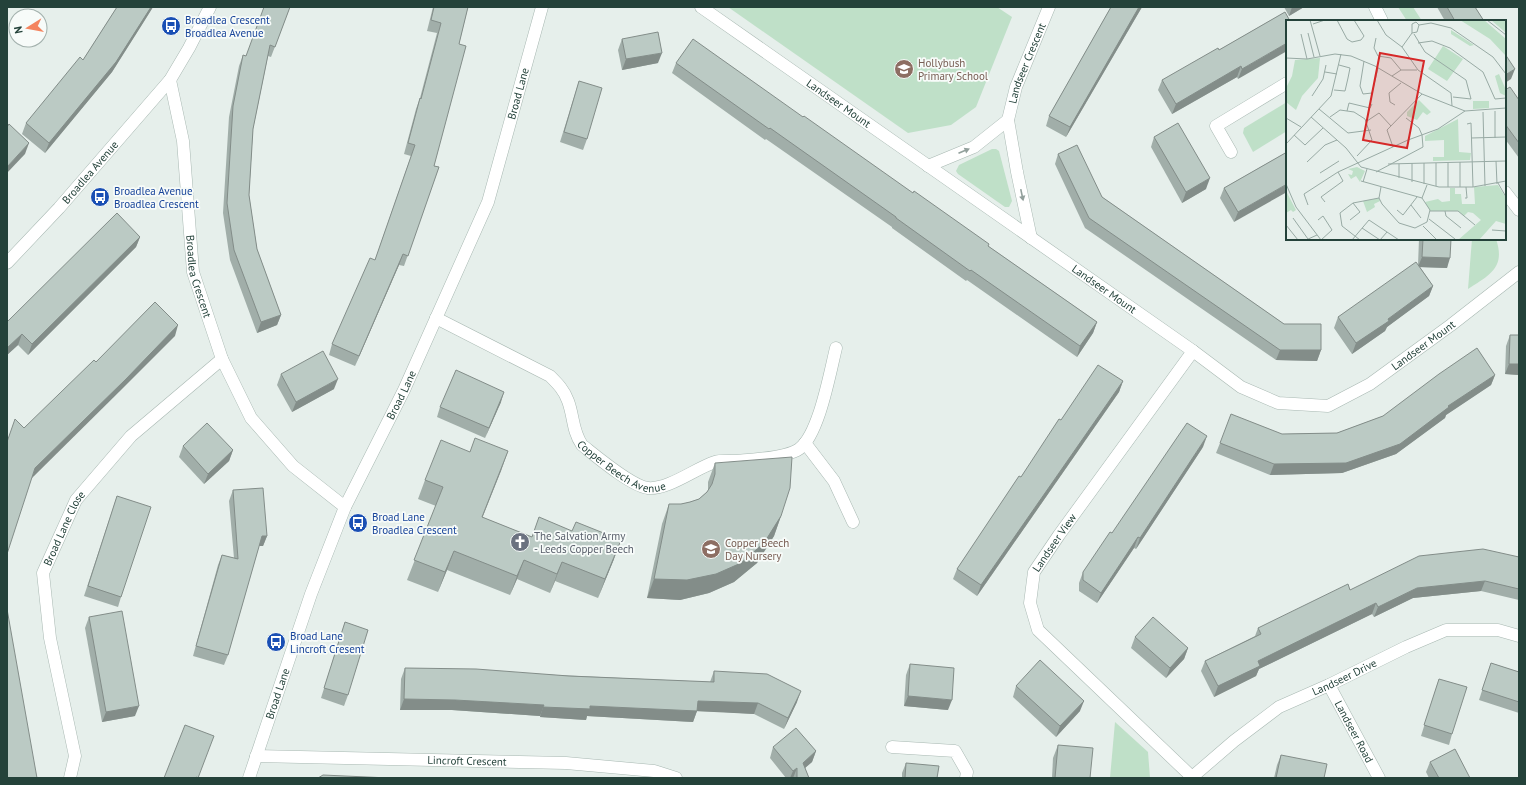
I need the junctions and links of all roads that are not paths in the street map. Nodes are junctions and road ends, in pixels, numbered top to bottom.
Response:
1 (210, 7) edge
2 (542, 7) edge
3 (701, 7) edge
4 (1049, 7) edge
5 (1374, 7) edge
6 (1381, 20) edge
7 (170, 80) junction
8 (1286, 84) edge
9 (1008, 120) junction
10 (1231, 152) dead end
11 (928, 166) junction
12 (1506, 193) edge
13 (1519, 210) edge
14 (1031, 238) junction
15 (7, 263) edge
16 (1519, 272) edge
17 (436, 318) junction
18 (836, 348) dead end
19 (1193, 351) junction
20 (222, 358) junction
21 (805, 443) junction
22 (345, 507) junction
23 (853, 522) dead end
24 (1519, 636) edge
25 (1330, 685) junction
26 (892, 746) dead end
27 (256, 756) junction
28 (966, 775) edge
29 (70, 778) edge
30 (249, 778) edge
31 (676, 778) edge
32 (1192, 778) edge
33 (1379, 778) edge

1 - 7 street
2 - 17 street, Broad Lane
3 - 11 street, Landseer Mount
4 - 9 street, Landseer Crescent
5 - 6 street
7 - 15 street, Broadlea Avenue
7 - 20 street, Broadlea Crescent
8 - 10 street
11 -> 9 street
9 -> 14 street, Landseer Crescent
11 - 14 street, Landseer Mount
12 - 13 street
14 - 19 street, Landseer Mount
16 - 19 street, Landseer Mount
17 - 21 street, Copper Beech Avenue
17 - 22 street, Broad Lane
18 - 21 street
19 - 32 street, Landseer View
20 - 22 street, Broadlea Crescent
20 - 29 street, Broad Lane Close
21 - 23 street
22 - 27 street, Broad Lane
24 - 25 street, Landseer Drive
25 - 32 street, Landseer Drive
25 - 33 street, Landseer Road
26 - 28 street
27 - 30 street, Broad Lane
27 - 31 street, Lincroft Crescent

